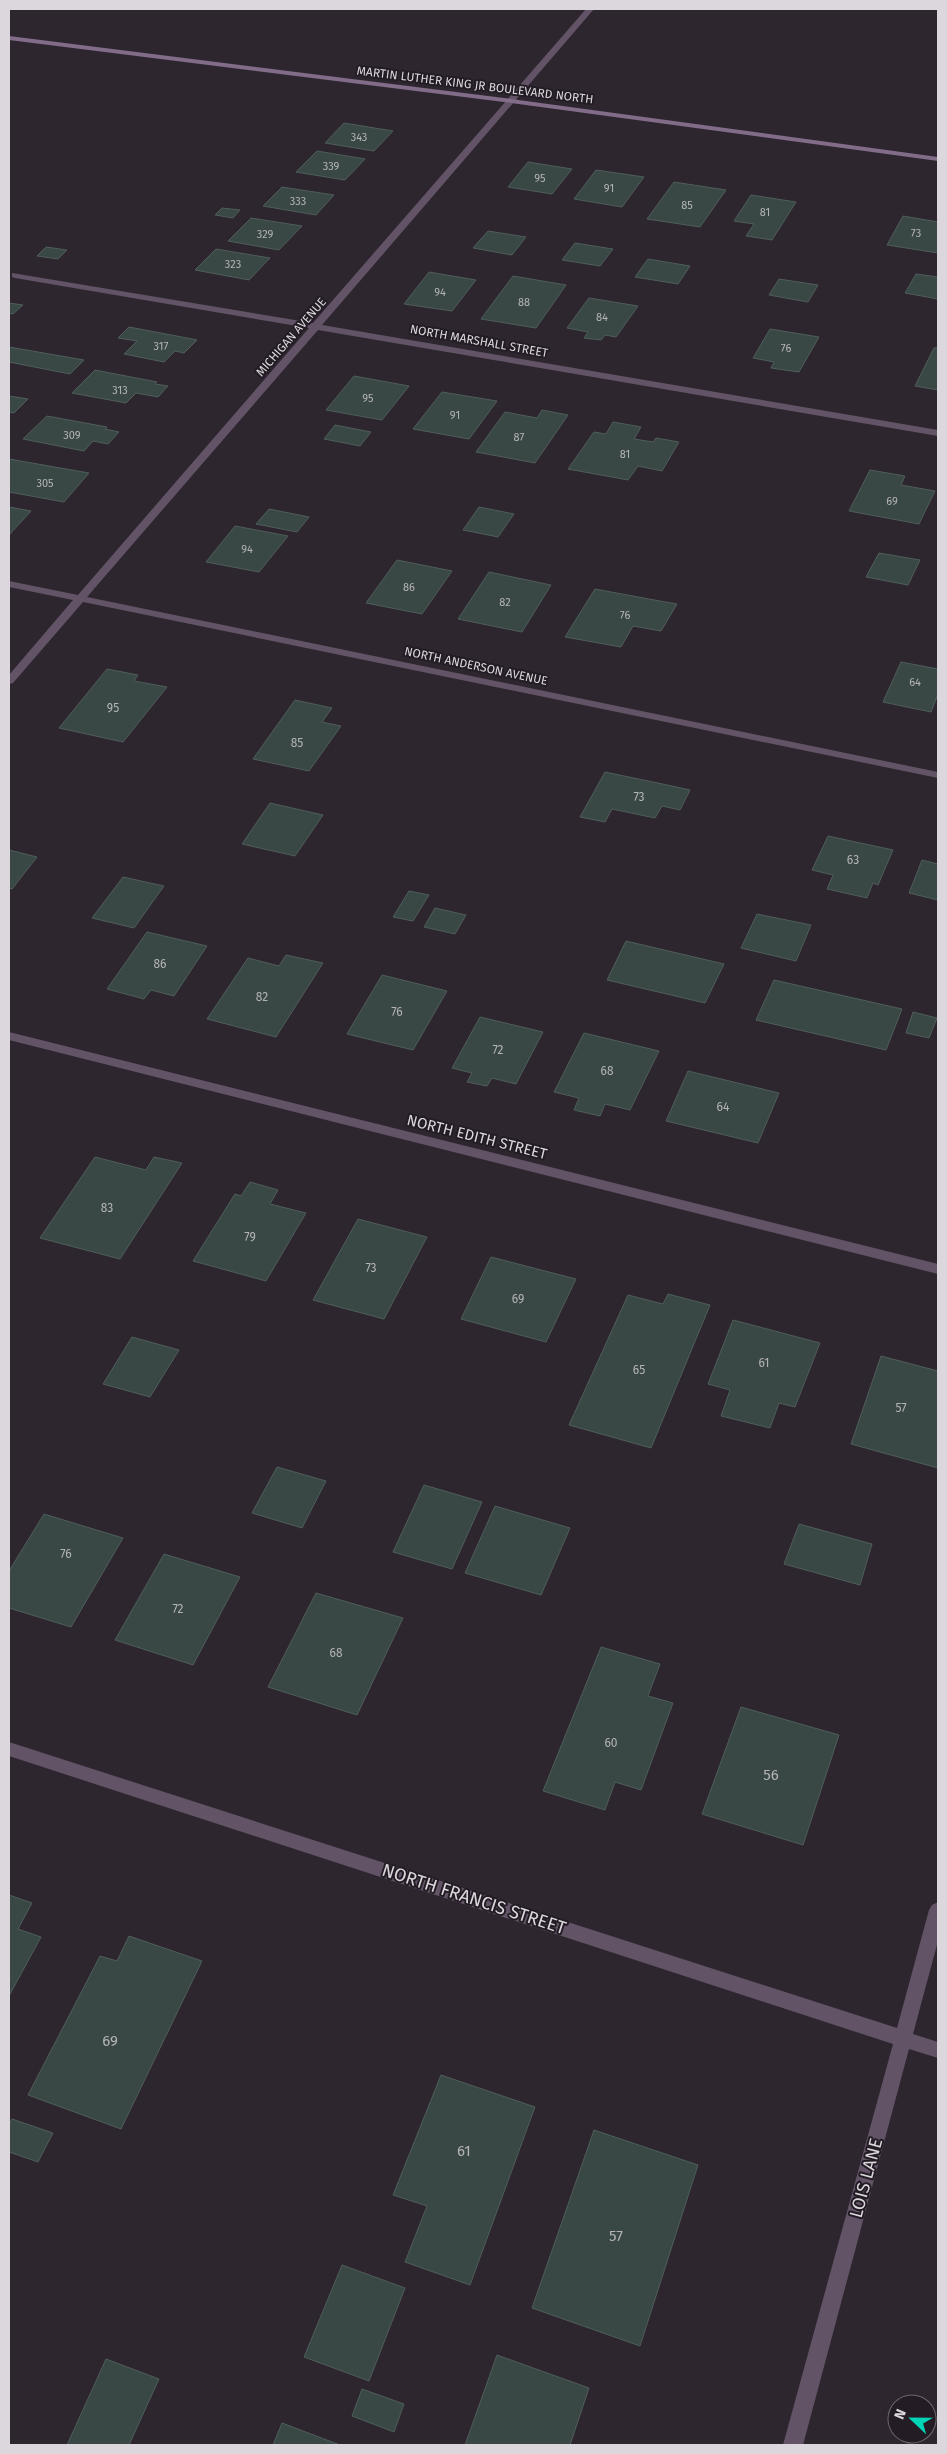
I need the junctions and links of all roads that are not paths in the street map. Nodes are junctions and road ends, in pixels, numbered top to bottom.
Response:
1 (590, 9) edge
2 (9, 38) edge
3 (511, 101) junction
4 (938, 159) edge
5 (15, 275) dead end
6 (318, 325) junction
7 (938, 433) edge
8 (9, 584) edge
9 (80, 599) junction
10 (9, 681) edge
11 (938, 775) edge
12 (9, 1036) edge
13 (938, 1269) edge
14 (9, 1750) edge
15 (938, 1910) edge
16 (904, 2038) junction
17 (938, 2050) edge
18 (793, 2445) edge

1 - 3 street, MICHIGAN AVENUE
2 - 3 main road, MARTIN LUTHER KING JR BOULEVARD NORTH
3 - 4 main road, MARTIN LUTHER KING JR BOULEVARD NORTH
3 - 6 street, MICHIGAN AVENUE
5 - 6 street, NORTH MARSHALL STREET
6 - 7 street, NORTH MARSHALL STREET
6 - 9 street, MICHIGAN AVENUE
8 - 9 street, NORTH ANDERSON AVENUE
9 - 10 street, MICHIGAN AVENUE
9 - 11 street, NORTH ANDERSON AVENUE
12 - 13 street, NORTH EDITH STREET
14 - 16 street, NORTH FRANCIS STREET
15 - 16 street, LOIS LANE
16 - 17 street, NORTH FRANCIS STREET
16 - 18 street, LOIS LANE

